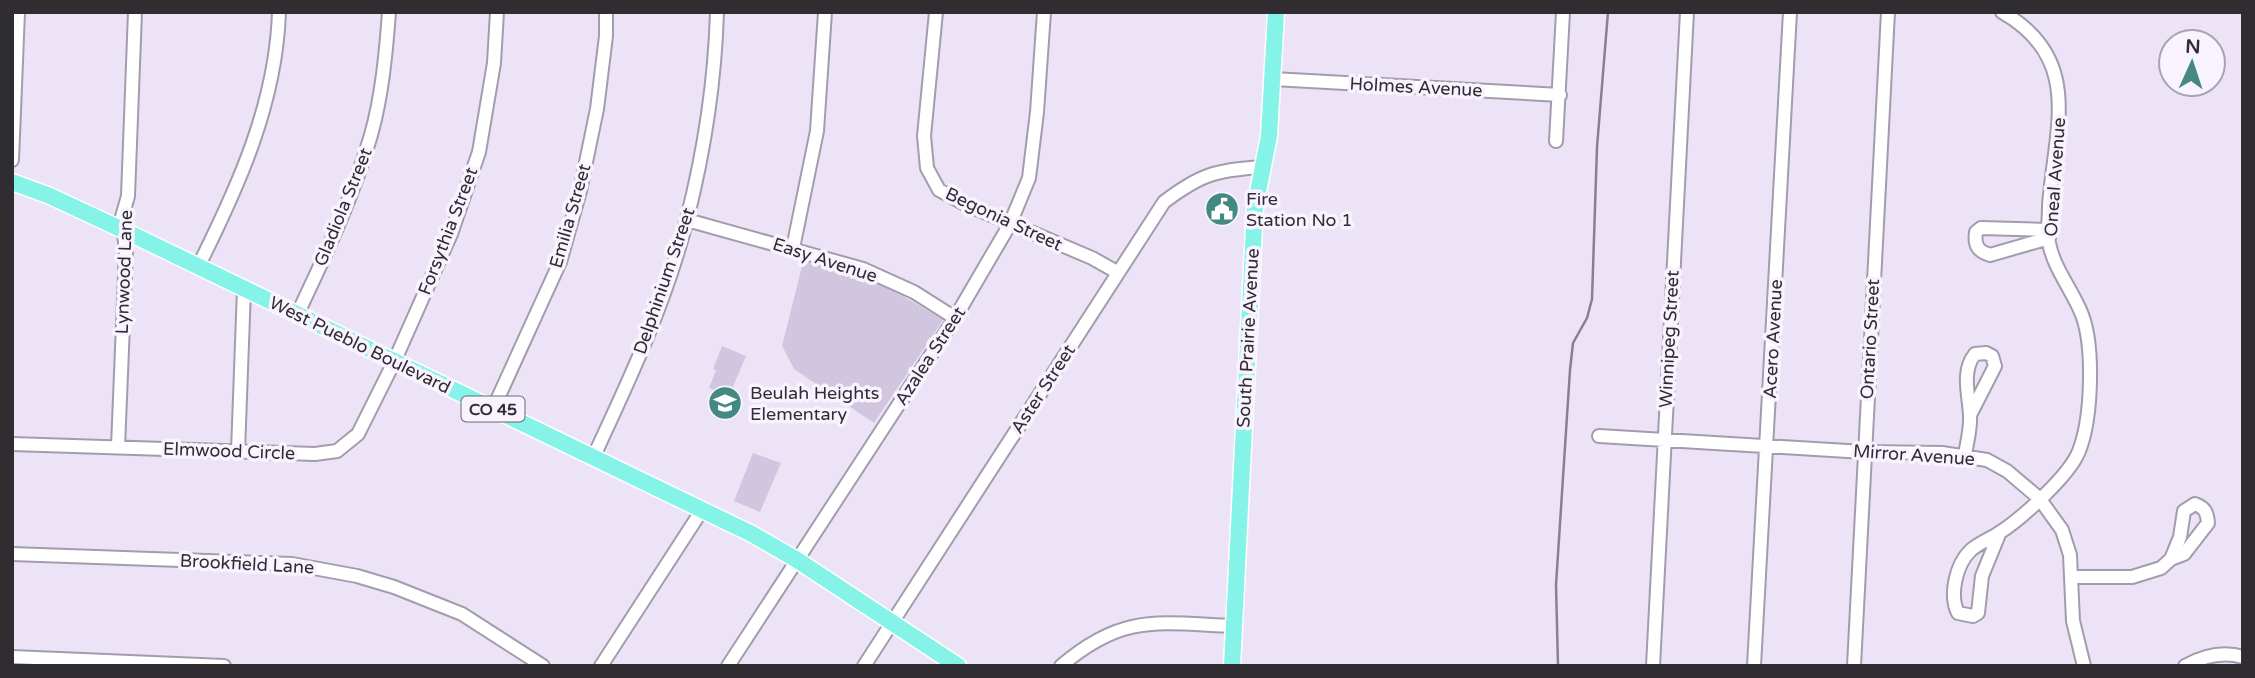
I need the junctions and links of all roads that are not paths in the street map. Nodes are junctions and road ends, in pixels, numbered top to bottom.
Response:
1 (18, 12) edge
2 (135, 12) edge
3 (279, 12) edge
4 (389, 12) edge
5 (497, 12) edge
6 (606, 12) edge
7 (717, 12) edge
8 (825, 12) edge
9 (936, 12) edge
10 (1044, 12) edge
11 (1276, 12) edge
12 (1563, 12) edge
13 (1687, 12) edge
14 (1790, 12) edge
15 (1888, 12) edge
16 (2002, 12) edge
17 (1273, 79) junction
18 (1560, 95) junction
19 (1556, 141) dead end
20 (12, 160) edge
21 (1262, 167) junction
22 (12, 182) edge
23 (687, 220) junction
24 (1010, 224) junction
25 (125, 232) junction
26 (2048, 234) junction
27 (793, 248) junction
28 (198, 267) junction
29 (1117, 272) junction
30 (244, 289) junction
31 (297, 315) junction
32 (956, 318) junction
33 (394, 362) junction
34 (493, 409) junction
35 (1970, 415) dead end
36 (1599, 436) dead end
37 (1663, 439) junction
38 (12, 444) edge
39 (1767, 445) junction
40 (118, 447) junction
41 (238, 451) junction
42 (1864, 452) junction
43 (1965, 455) junction
44 (593, 458) junction
45 (2039, 498) junction
46 (702, 510) junction
47 (2000, 532) junction
48 (12, 554) edge
49 (2171, 559) dead end
50 (797, 560) junction
51 (2072, 577) junction
52 (892, 623) junction
53 (1234, 626) junction
54 (12, 657) edge
55 (2243, 657) edge
56 (224, 666) edge
57 (542, 666) edge
58 (601, 666) edge
59 (728, 666) edge
60 (864, 666) edge
61 (957, 666) edge
62 (1061, 666) edge
63 (1232, 666) edge
64 (1653, 666) edge
65 (1754, 666) edge
66 (1854, 666) edge
67 (2084, 666) edge
68 (2185, 666) edge

1 - 20 street
2 - 25 street, Lynwood Lane
3 - 28 street
4 - 31 street, Gladiola Street
5 - 33 street, Forsythia Street
6 - 34 street, Emilia Street
7 - 23 street, Delphinium Street
8 - 27 street
9 - 24 street, Begonia Street
10 - 24 street, Azalea Street
11 - 17 main road, South Prairie Avenue
12 - 18 street
13 - 37 street, Winnipeg Street
14 - 39 street, Acero Avenue
15 - 42 street, Ontario Street
16 - 26 street, Oneal Avenue
17 - 18 street, Holmes Avenue
17 - 21 main road, South Prairie Avenue
18 - 19 street
21 - 29 street, Aster Street
21 - 53 main road, South Prairie Avenue
22 - 25 main road, West Pueblo Boulevard / CO 45
23 - 27 street, Easy Avenue
23 - 44 street, Delphinium Street
24 - 29 street, Begonia Street
24 - 32 street, Azalea Street
25 - 28 main road, West Pueblo Boulevard / CO 45
25 - 40 street, Lynwood Lane
26 - 26 street
26 - 45 street, Oneal Avenue
27 - 32 street, Easy Avenue
28 - 30 main road, West Pueblo Boulevard / CO 45
29 - 52 street, Aster Street
30 - 31 main road, West Pueblo Boulevard / CO 45
30 - 41 street
31 - 33 main road, West Pueblo Boulevard / CO 45
32 - 50 street, Azalea Street
33 - 34 main road, West Pueblo Boulevard / CO 45
33 - 41 street, Elmwood Circle
34 - 44 main road, West Pueblo Boulevard / CO 45
35 - 43 street
36 - 37 street, Mirror Avenue
37 - 39 street, Mirror Avenue
37 - 64 street, Winnipeg Street
38 - 40 street, Elmwood Circle
39 - 42 street, Mirror Avenue
39 - 65 street, Acero Avenue
40 - 41 street, Elmwood Circle
42 - 43 street, Mirror Avenue
42 - 66 street, Ontario Street
43 - 45 street, Mirror Avenue
44 - 46 main road, West Pueblo Boulevard / CO 45
45 - 47 street, Oneal Avenue
45 - 51 street, Mirror Avenue
46 - 50 main road, West Pueblo Boulevard / CO 45
46 - 58 street
47 - 47 street, Oneal Avenue
48 - 57 street, Brookfield Lane
49 - 51 street
50 - 52 main road, West Pueblo Boulevard / CO 45
50 - 59 street, Azalea Street
51 - 67 street, Mirror Avenue
52 - 60 street, Aster Street
52 - 61 main road, West Pueblo Boulevard / CO 45
53 - 62 street
53 - 63 main road, South Prairie Avenue
54 - 56 street
55 - 68 street

